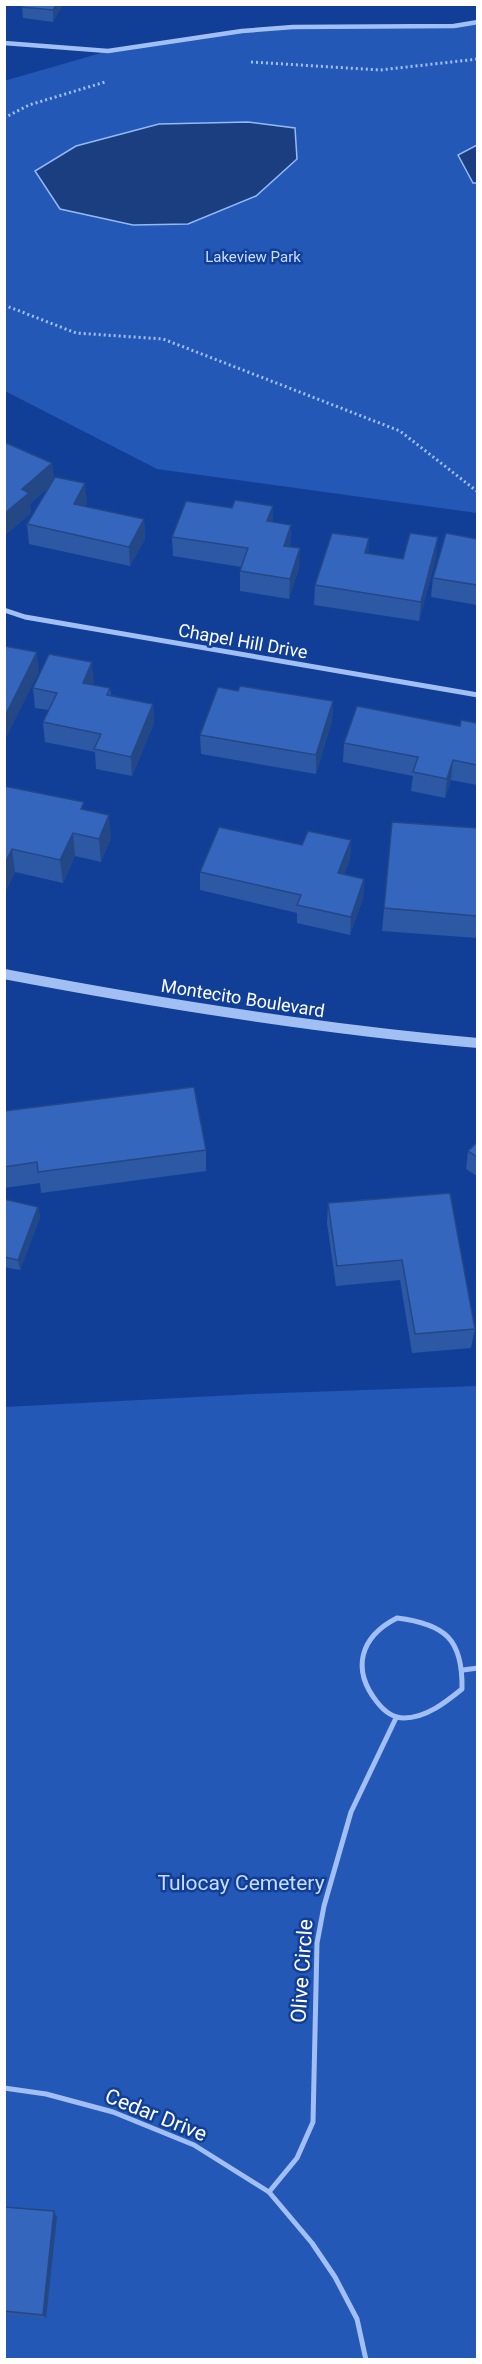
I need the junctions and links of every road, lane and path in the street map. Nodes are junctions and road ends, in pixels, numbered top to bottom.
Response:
1 (477, 22) edge
2 (4, 43) edge
3 (477, 59) edge
4 (242, 61) dead end
5 (108, 81) dead end
6 (4, 118) edge
7 (4, 305) edge
8 (477, 492) edge
9 (4, 610) edge
10 (477, 695) edge
11 (4, 974) edge
12 (477, 1042) edge
13 (477, 1668) edge
14 (464, 1670) junction
15 (396, 1718) junction
16 (4, 2088) edge
17 (269, 2192) junction
18 (366, 2360) edge

1 - 2 street
3 - 4 path
5 - 6 path
7 - 8 path
9 - 10 street, Chapel Hill Drive
11 - 12 street, Montecito Boulevard
13 - 14 lane
14 - 15 lane
14 - 15 lane
15 - 17 lane, Olive Circle
16 - 17 lane, Cedar Drive
17 - 18 lane, Cedar Drive

